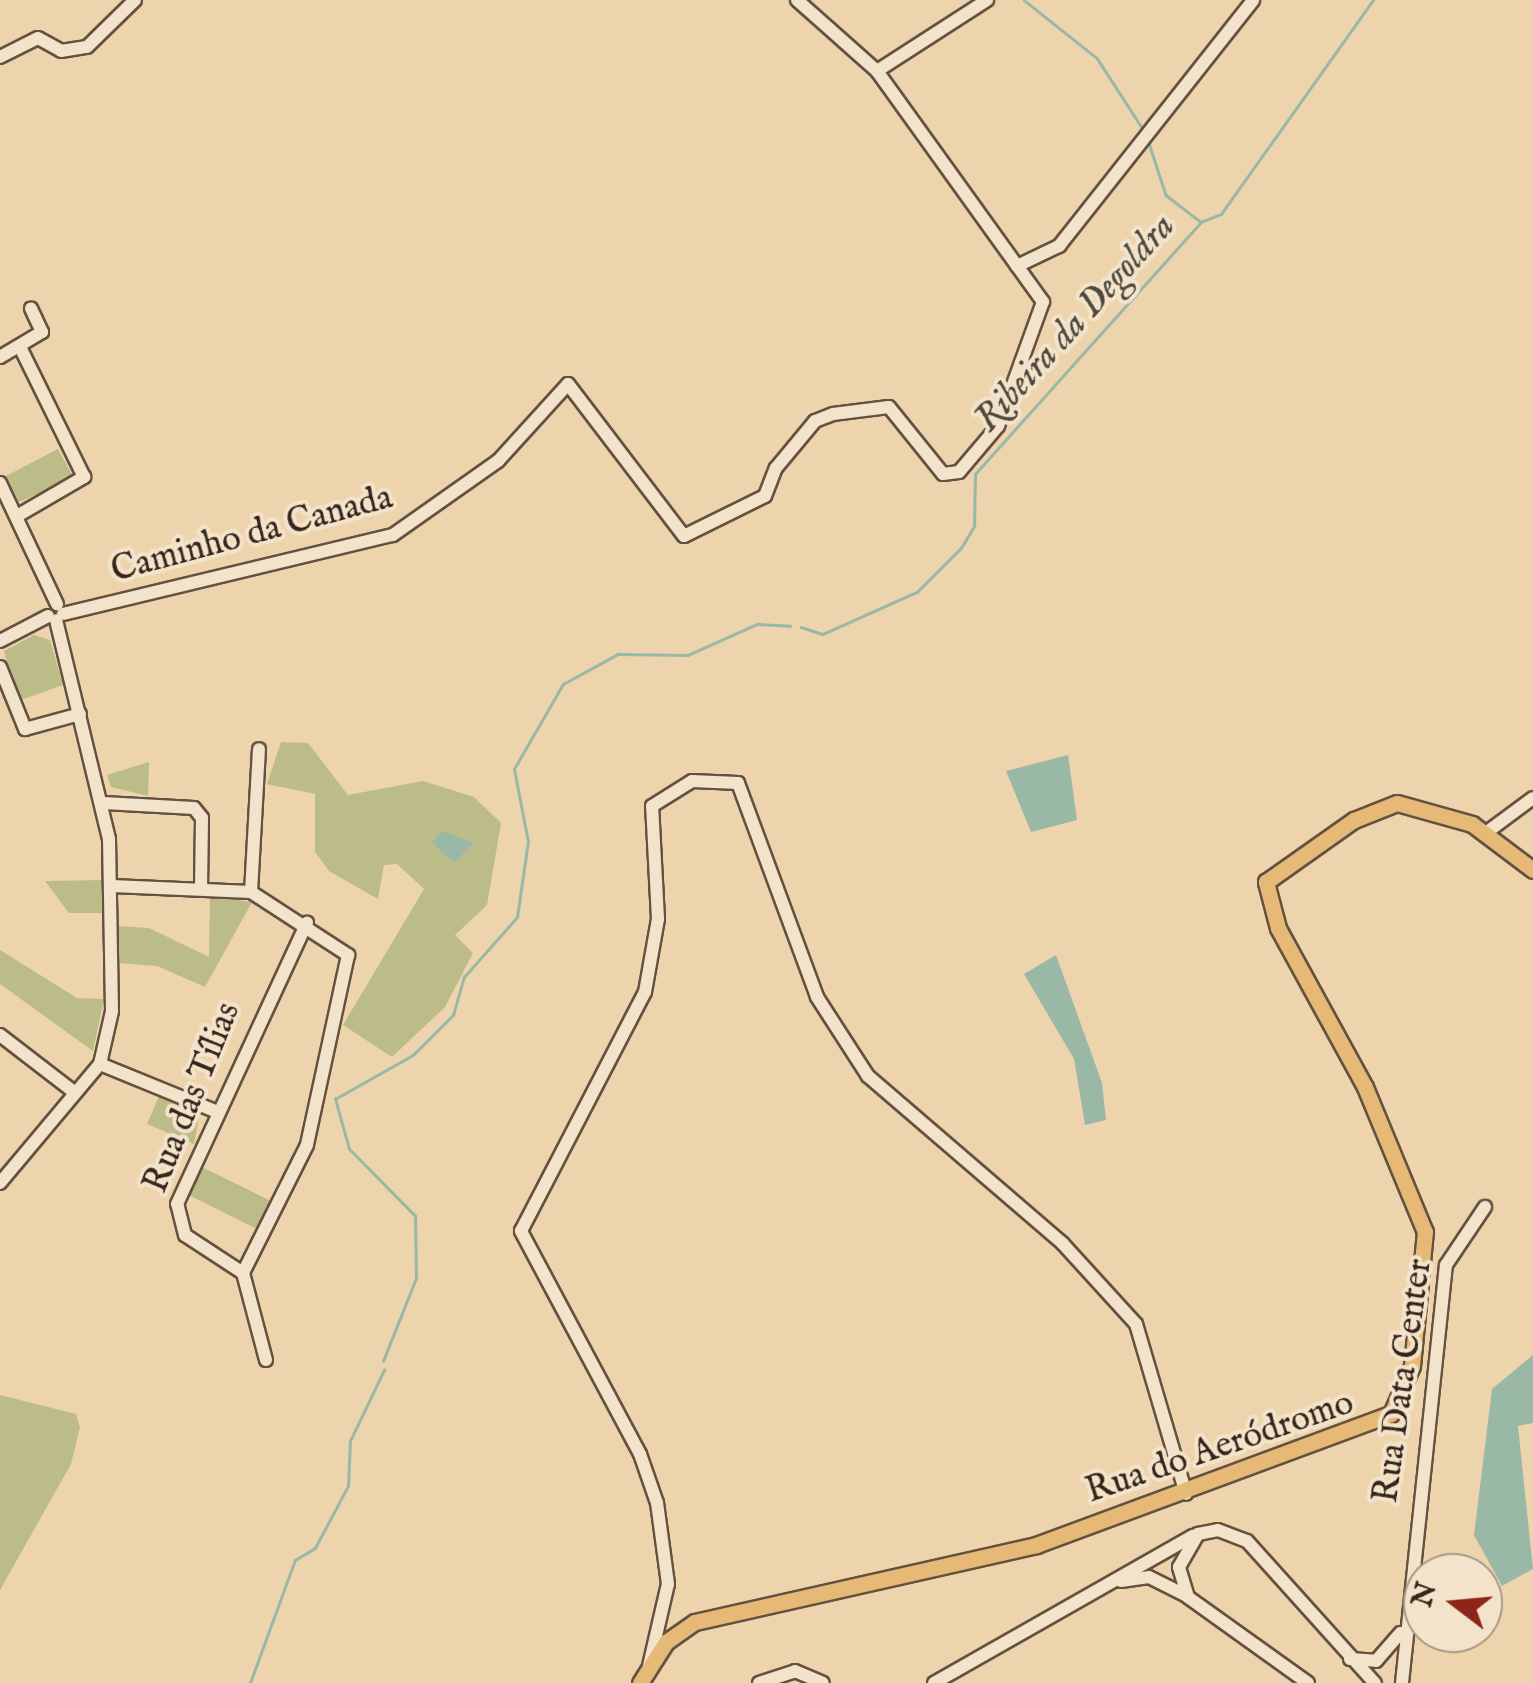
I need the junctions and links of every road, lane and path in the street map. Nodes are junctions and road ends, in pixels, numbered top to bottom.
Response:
1 (135, 0) edge
2 (796, 0) edge
3 (987, 0) edge
4 (1253, 0) edge
5 (0, 57) edge
6 (876, 72) junction
7 (1017, 266) junction
8 (31, 308) dead end
9 (20, 347) junction
10 (0, 357) edge
11 (0, 483) edge
12 (17, 516) junction
13 (56, 614) junction
14 (0, 641) edge
15 (0, 667) edge
16 (80, 714) junction
17 (259, 749) dead end
18 (1533, 798) edge
19 (104, 803) junction
20 (1487, 832) junction
21 (1533, 870) edge
22 (112, 886) junction
23 (201, 888) junction
24 (251, 892) junction
25 (308, 923) junction
26 (0, 1035) edge
27 (100, 1064) junction
28 (74, 1092) junction
29 (215, 1111) junction
30 (0, 1183) edge
31 (1485, 1208) dead end
32 (243, 1273) junction
33 (266, 1360) dead end
34 (1186, 1494) junction
35 (1198, 1534) junction
36 (1113, 1583) junction
37 (1188, 1597) junction
38 (1400, 1633) junction
39 (1339, 1653) junction
40 (649, 1666) junction
41 (640, 1683) edge
42 (759, 1683) edge
43 (823, 1683) edge
44 (934, 1683) edge
45 (1308, 1683) edge
46 (1375, 1683) edge
47 (1402, 1683) edge

1 - 5 street
2 - 6 street
3 - 6 street
4 - 7 street
6 - 7 street
7 - 13 street, Caminho da Canada
8 - 9 street
9 - 10 street
9 - 12 street
11 - 12 street
12 - 13 street
13 - 14 street
13 - 16 street
15 - 16 street
16 - 19 street
17 - 24 street
18 - 20 street
19 - 22 street
19 - 23 street
20 - 21 main road, Rua do Aeródromo
20 - 34 main road, Rua do Aeródromo
22 - 23 street
22 - 27 street
23 - 24 street
24 - 25 street
25 - 29 street, Rua das Tílias
25 - 32 street
26 - 28 street
27 - 28 street
27 - 29 street
28 - 30 street
29 - 32 street, Rua das Tílias
31 - 38 street, Rua Data Center
32 - 33 street
34 - 40 main road, Rua do Aeródromo
34 - 40 street
35 - 36 street
35 - 37 street
35 - 39 street
36 - 37 street
36 - 44 street
37 - 45 street
38 - 39 street
38 - 47 street, Rua Data Center
39 - 46 street
40 - 41 main road, Rua do Aeródromo
42 - 43 street

